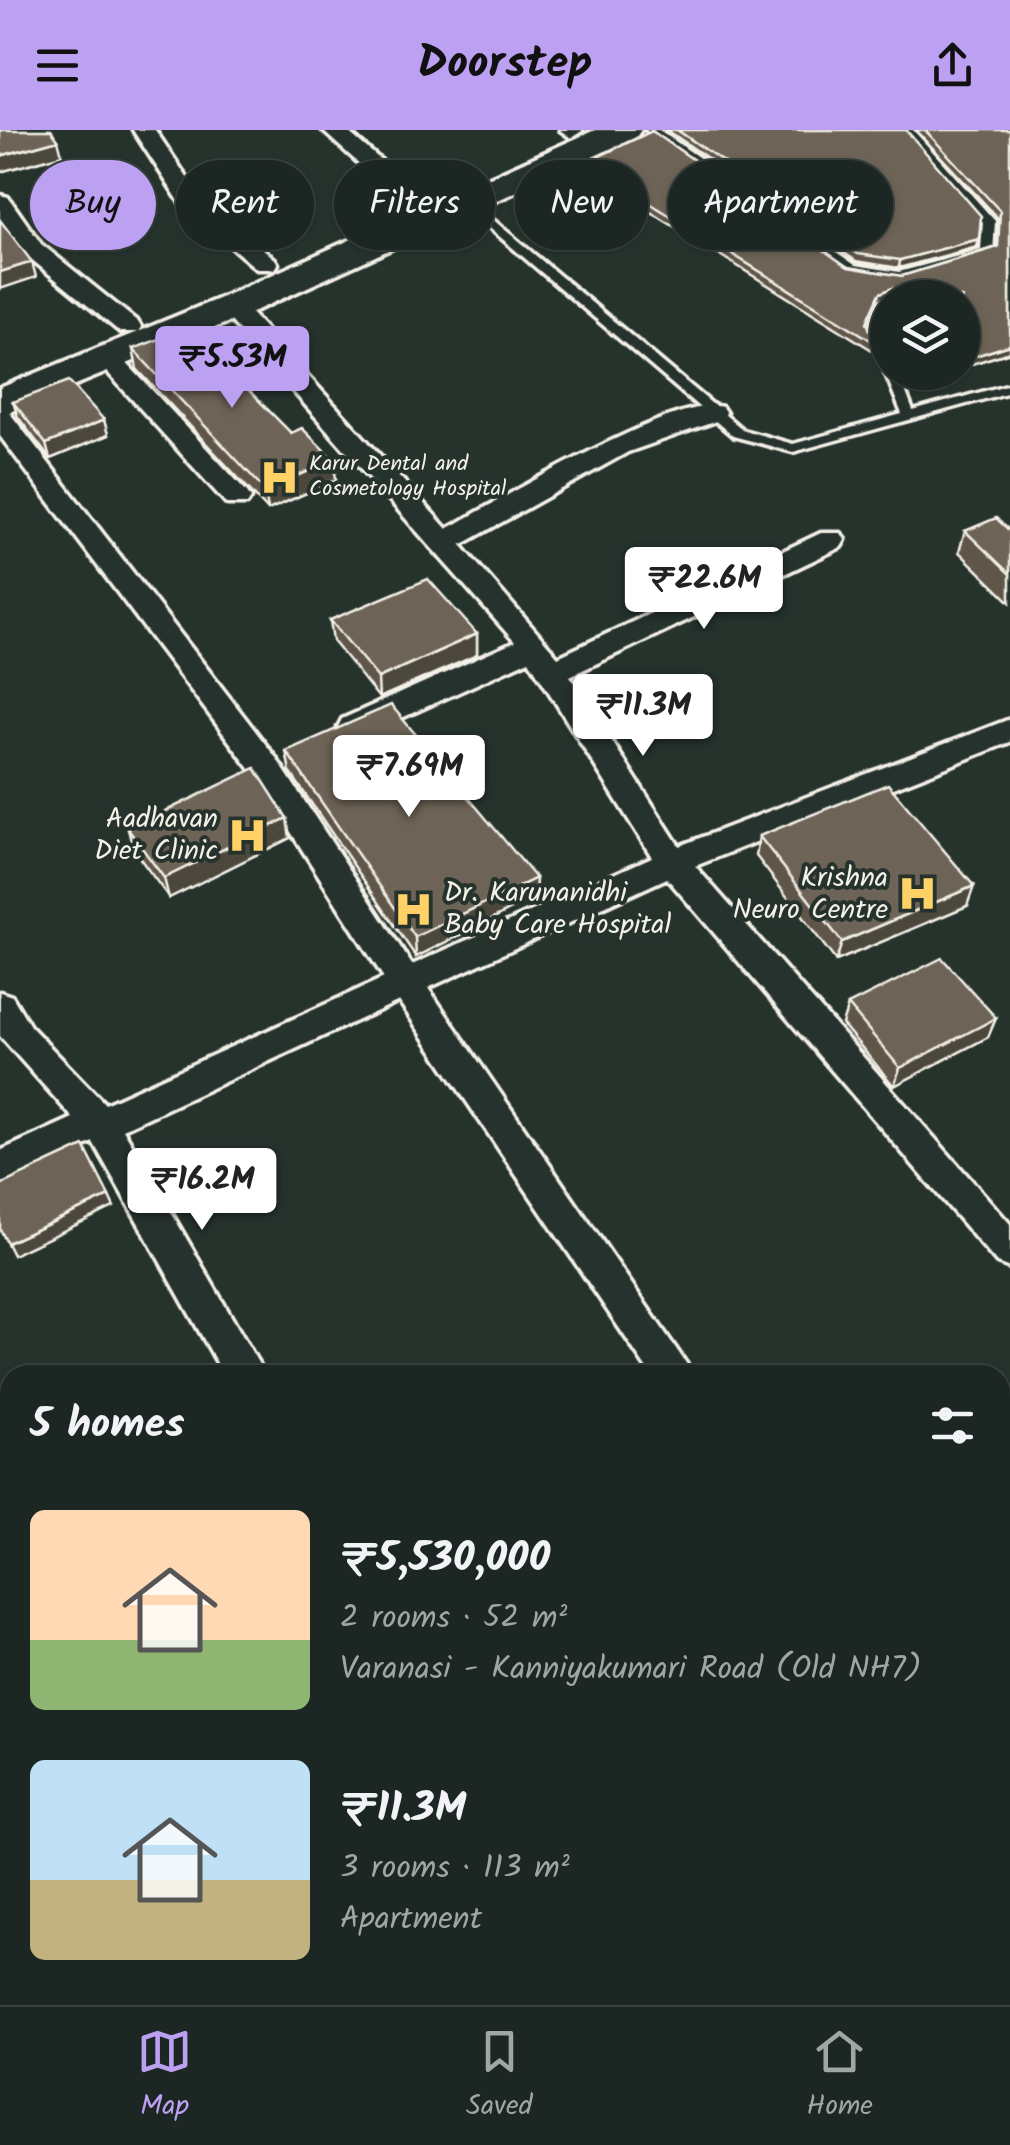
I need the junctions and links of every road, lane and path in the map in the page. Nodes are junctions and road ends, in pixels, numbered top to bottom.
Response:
1 (144, 130) edge
2 (333, 130) edge
3 (572, 130) edge
4 (624, 130) edge
5 (652, 130) edge
6 (907, 130) edge
7 (367, 160) edge
8 (495, 164) edge
9 (495, 186) edge
10 (0, 202) edge
11 (495, 228) edge
12 (334, 234) edge
13 (356, 250) edge
14 (266, 264) junction
15 (898, 276) junction
16 (896, 280) edge
17 (232, 308) junction
18 (120, 343) junction
19 (0, 377) edge
20 (1010, 388) edge
21 (898, 390) edge
22 (0, 404) edge
23 (713, 412) junction
24 (909, 416) junction
25 (0, 418) edge
26 (237, 498) dead end
27 (831, 540) dead end
28 (443, 543) junction
29 (535, 645) junction
30 (552, 672) junction
31 (1010, 730) edge
32 (265, 766) junction
33 (672, 862) junction
34 (406, 984) junction
35 (0, 1006) edge
36 (100, 1124) junction
37 (0, 1168) edge
38 (1010, 1251) edge
39 (239, 1365) edge
40 (667, 1365) edge

1 - 14 street
2 - 7 street
3 - 8 main road
4 - 9 main road
5 - 15 lane
6 - 15 lane
10 - 18 street
11 - 23 lane
12 - 14 main road
13 - 17 main road
14 - 18 main road
15 - 16 lane
17 - 18 main road
17 - 28 street
18 - 19 main road
18 - 22 main road
18 - 26 street
20 - 24 lane
21 - 24 lane
23 - 24 lane
23 - 28 street
25 - 32 street
27 - 30 street
28 - 29 street
29 - 30 street
29 - 32 street
30 - 33 street
31 - 33 street
32 - 34 street
33 - 34 street
33 - 38 street
34 - 36 street
34 - 40 street
35 - 36 street
36 - 37 street
36 - 39 street

